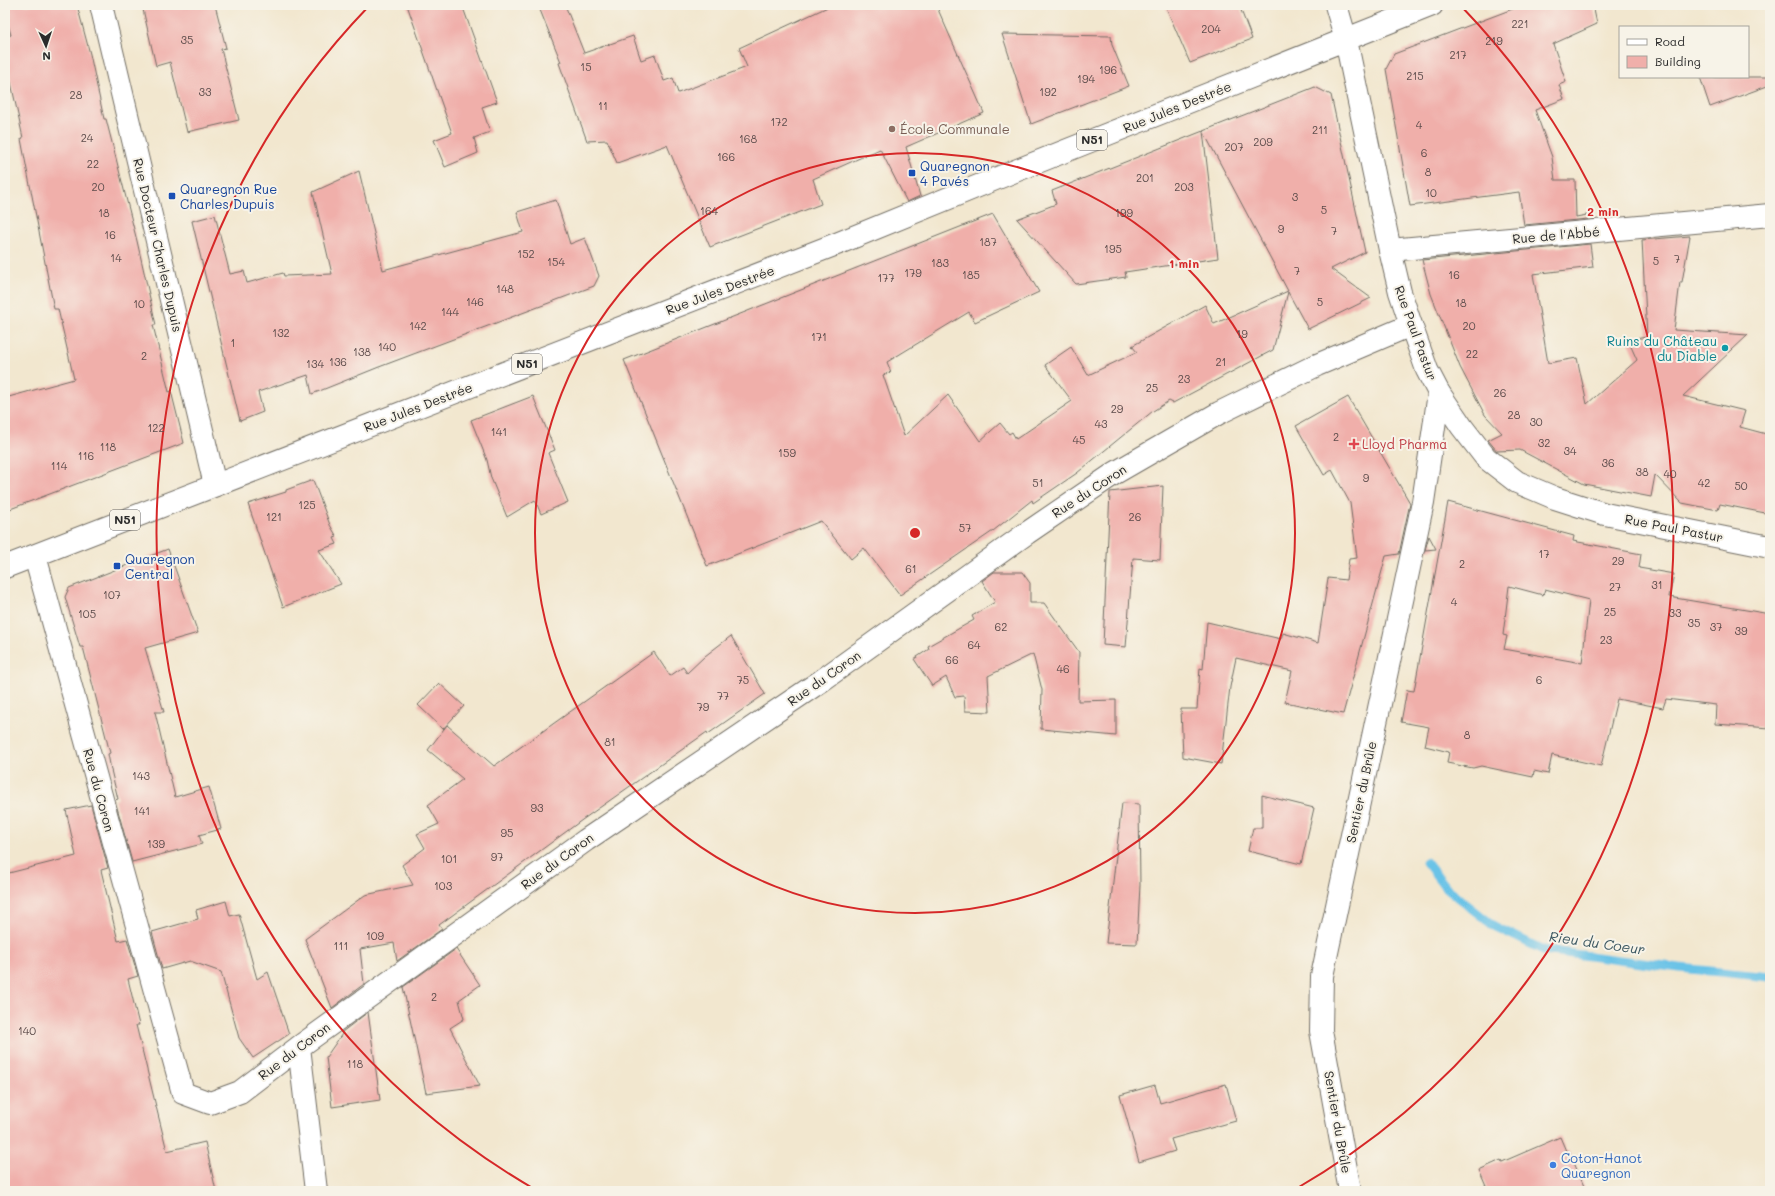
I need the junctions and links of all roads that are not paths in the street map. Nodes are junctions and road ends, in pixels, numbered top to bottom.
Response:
1 (101, 5) edge
2 (1336, 5) edge
3 (1432, 5) edge
4 (1346, 40) junction
5 (1770, 215) edge
6 (1390, 250) junction
7 (1411, 325) junction
8 (1439, 393) junction
9 (215, 485) junction
10 (1770, 547) edge
11 (35, 556) junction
12 (5, 567) edge
13 (299, 1046) junction
14 (316, 1191) edge
15 (1350, 1191) edge

1 - 9 street, Rue Docteur Charles Dupuis
2 - 4 street, Rue Paul Pastur
3 - 4 street, Rue Jules Destrée / N51
4 - 6 street, Rue Paul Pastur
4 - 9 street, Rue Jules Destrée / N51
5 - 6 street, Rue de l'Abbé
6 - 7 street, Rue Paul Pastur
7 - 8 street, Rue Paul Pastur
7 - 13 street, Rue du Coron
8 - 10 street, Rue Paul Pastur
8 - 15 street, Sentier du Brûle
9 - 11 street, Rue Jules Destrée / N51
11 - 12 street, Rue Jules Destrée / N51
11 - 13 street, Rue du Coron
13 - 14 street

